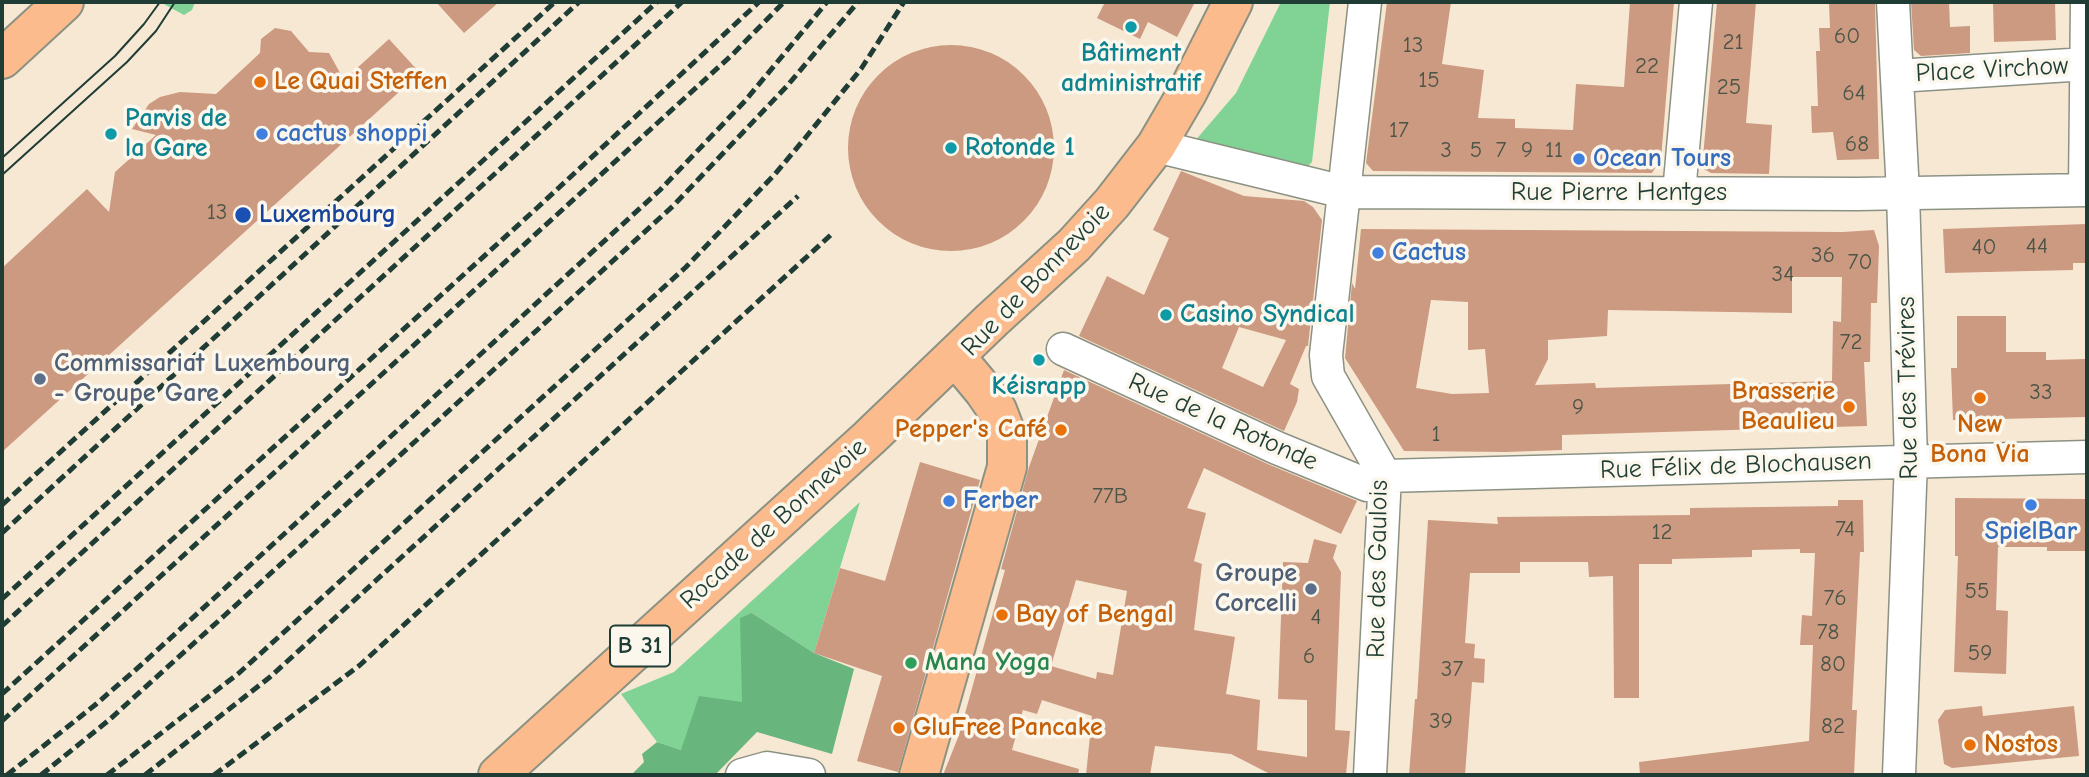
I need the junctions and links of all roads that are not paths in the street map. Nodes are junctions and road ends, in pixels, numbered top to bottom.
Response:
1 (64, 2) edge
2 (1233, 2) edge
3 (1365, 2) edge
4 (1696, 2) edge
5 (1894, 2) edge
6 (2087, 2) edge
7 (2, 59) edge
8 (2086, 64) edge
9 (1897, 76) junction
10 (1156, 146) junction
11 (2086, 190) edge
12 (1344, 192) junction
13 (1679, 193) junction
14 (1903, 193) junction
15 (1063, 349) dead end
16 (955, 356) junction
17 (2087, 457) edge
18 (1911, 461) junction
19 (1385, 481) junction
20 (498, 775) edge
21 (742, 775) edge
22 (809, 775) edge
23 (919, 775) edge
24 (1370, 775) edge
25 (1899, 775) edge

1 - 7 main road
2 - 10 main road, Rue de Bonnevoie
3 - 12 street, Rue des Gaulois
4 - 13 street
5 - 9 street, Rue des Trévires
6 - 8 street
8 - 9 street, Place Virchow
8 - 11 street
9 - 14 street, Rue des Trévires
10 - 12 street, Rue Pierre Hentges
10 - 16 main road, Rue de Bonnevoie
11 - 14 street, Rue Pierre Hentges
12 - 13 street, Rue Pierre Hentges
12 - 19 street, Rue des Gaulois
13 - 14 street, Rue Pierre Hentges
14 - 18 street, Rue des Trévires
15 - 19 street, Rue de la Rotonde
16 - 20 main road, Rocade de Bonnevoie / B 31
16 - 23 main road, Rue de Bonnevoie
17 - 18 street, Rue Félix de Blochausen
18 - 19 street, Rue Félix de Blochausen
18 - 25 street, Rue des Trévires
19 - 24 street, Rue des Gaulois
21 - 22 street

